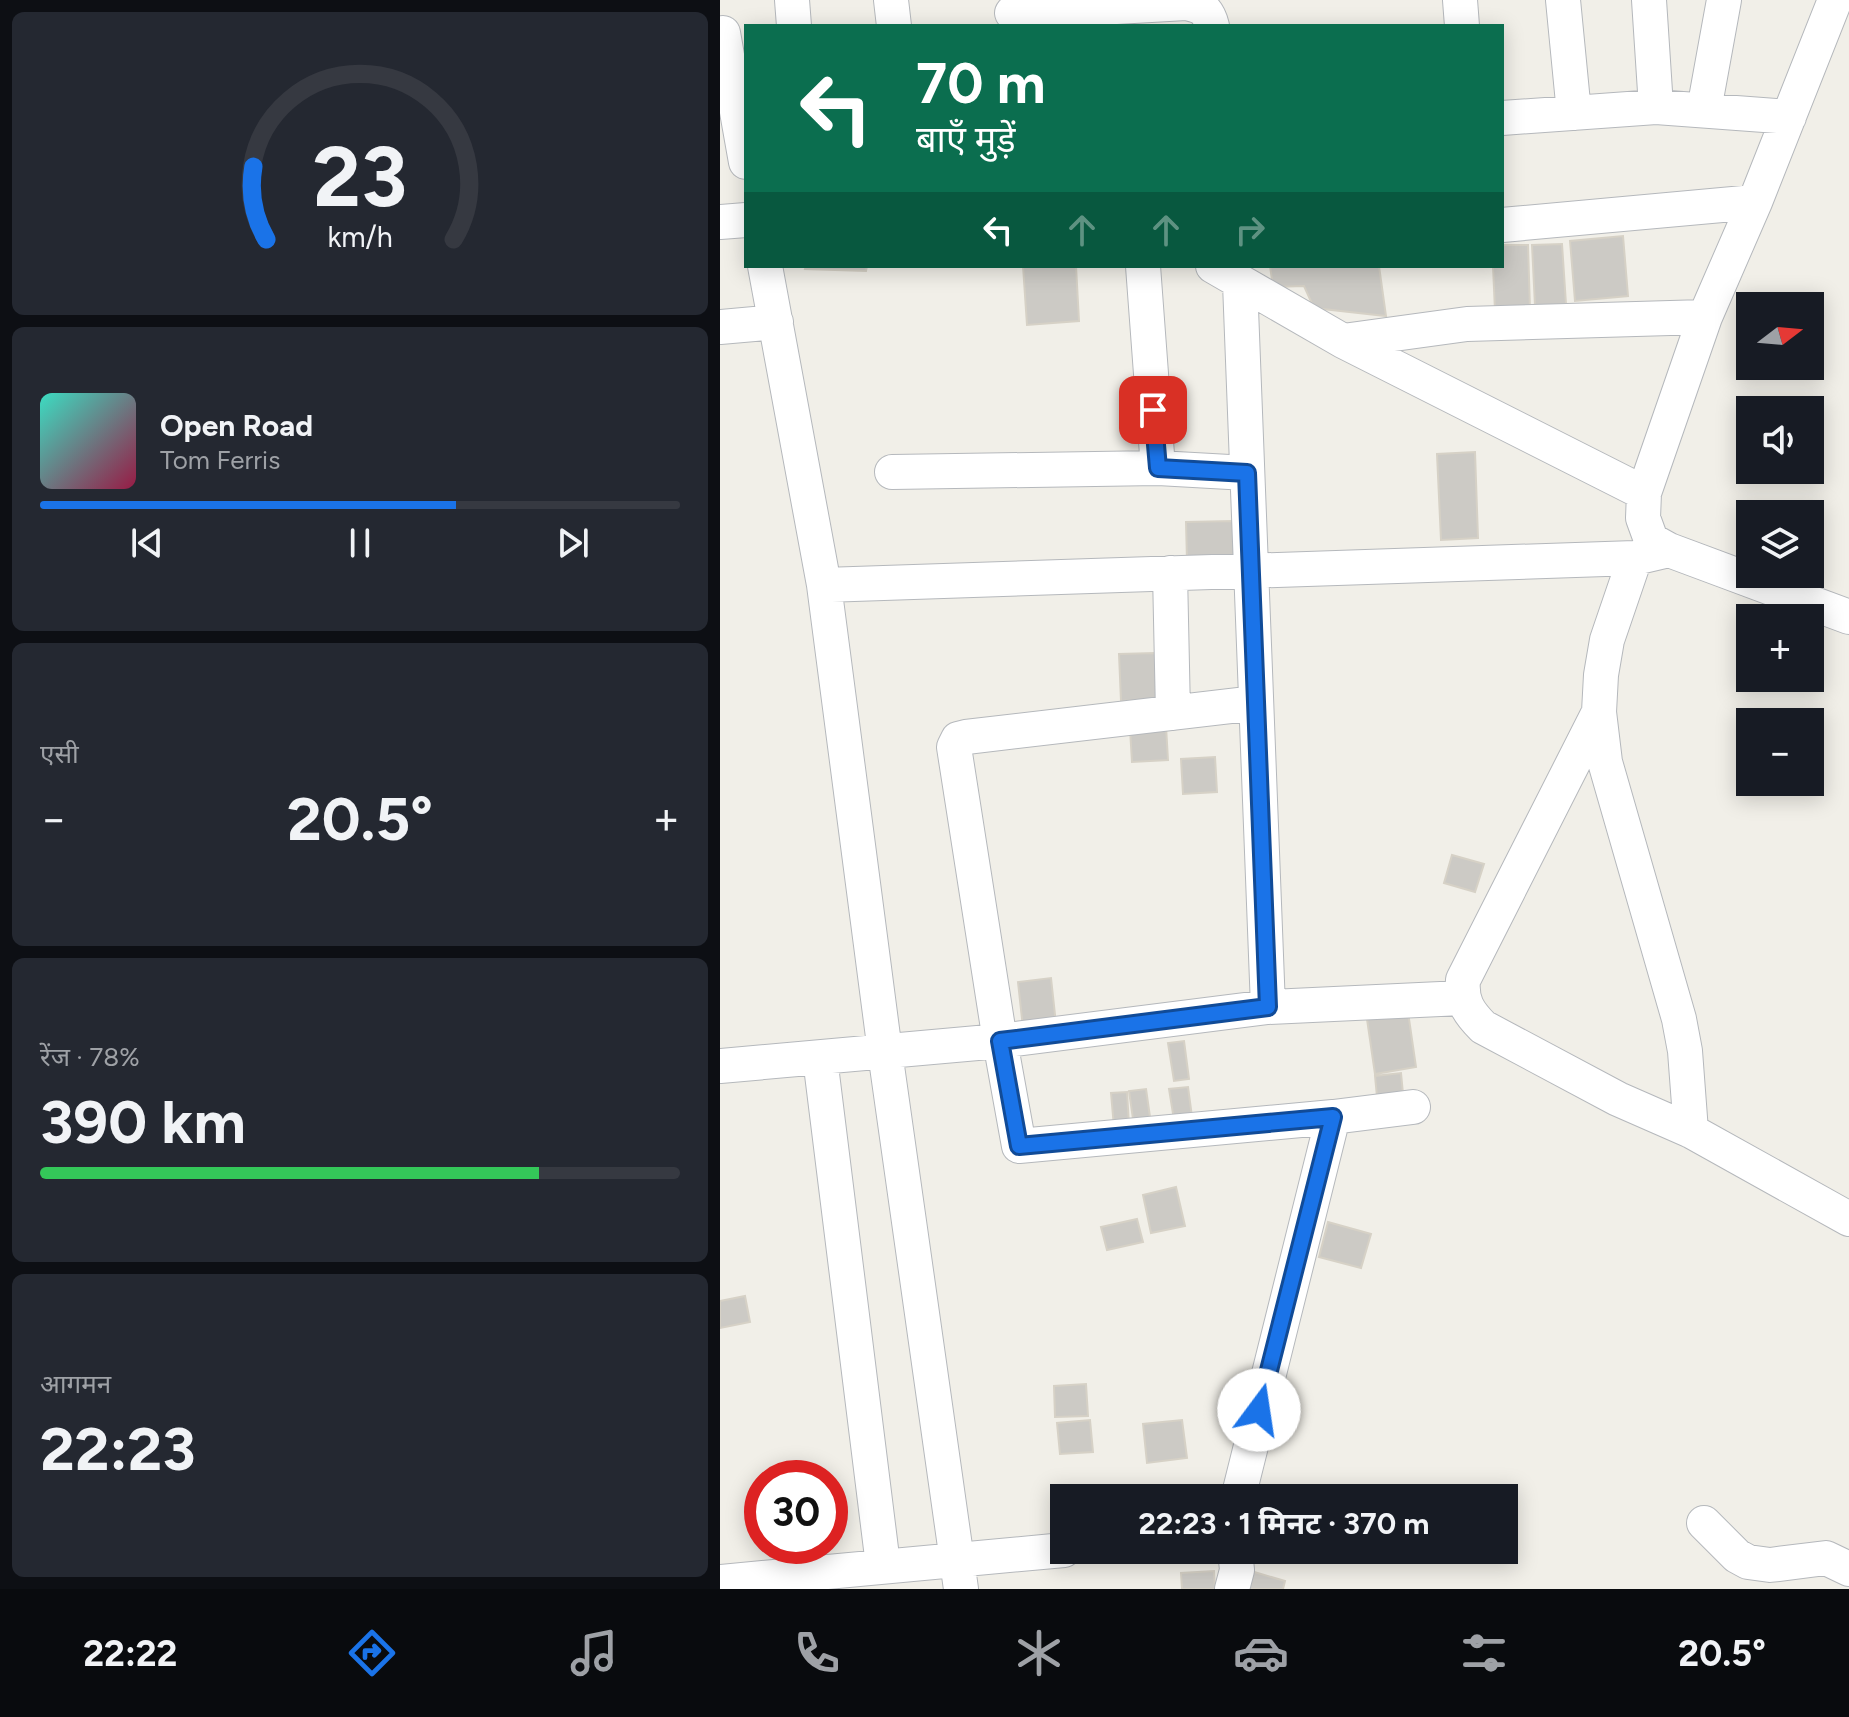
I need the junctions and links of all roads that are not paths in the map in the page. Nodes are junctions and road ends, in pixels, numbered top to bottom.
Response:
1 (792, 0) edge
2 (891, 0) edge
3 (1460, 0) edge
4 (1563, 0) edge
5 (1649, 0) edge
6 (1724, 0) edge
7 (1835, 0) edge
8 (1012, 13) edge
9 (794, 24) edge
10 (894, 24) edge
11 (1212, 24) edge
12 (1462, 24) edge
13 (730, 36) edge
14 (1656, 107) junction
15 (1704, 110) junction
16 (1574, 113) junction
17 (1789, 117) junction
18 (1504, 118) edge
19 (744, 146) edge
20 (1755, 202) junction
21 (744, 220) edge
22 (720, 222) edge
23 (1504, 225) edge
24 (765, 268) edge
25 (1143, 268) edge
26 (1226, 274) edge
27 (1705, 317) junction
28 (776, 322) junction
29 (720, 327) edge
30 (1343, 341) junction
31 (1158, 468) junction
32 (892, 472) dead end
33 (1247, 473) junction
34 (1644, 493) junction
35 (1669, 550) junction
36 (1635, 558) junction
37 (1251, 569) junction
38 (1170, 573) junction
39 (824, 585) junction
40 (1849, 617) edge
41 (1256, 703) junction
42 (1599, 712) junction
43 (1173, 713) junction
44 (1462, 998) junction
45 (1268, 1007) junction
46 (1000, 1041) junction
47 (885, 1052) junction
48 (820, 1058) junction
49 (720, 1066) edge
50 (1413, 1107) dead end
51 (1333, 1117) junction
52 (1691, 1131) junction
53 (1849, 1219) edge
54 (1241, 1484) edge
55 (1704, 1523) dead end
56 (1050, 1553) edge
57 (1236, 1564) edge
58 (1849, 1569) edge
59 (862, 1574) edge
60 (958, 1574) edge
61 (742, 1583) edge
62 (1232, 1589) edge

1 - 9 street
2 - 10 street
3 - 12 street
4 - 16 street
5 - 14 street
6 - 15 street
7 - 17 street
8 - 11 street
13 - 19 street
14 - 15 street
14 - 16 street
15 - 17 street
16 - 18 street
17 - 20 street
20 - 23 street
20 - 27 street
21 - 22 street
24 - 28 street
25 - 31 street
26 - 30 street
26 - 33 street
27 - 30 street
27 - 34 street
28 - 29 street
28 - 39 street
30 - 34 street
31 - 32 street
31 - 33 street
33 - 37 street
34 - 35 street
35 - 36 street
35 - 40 street
36 - 37 street
36 - 42 street
37 - 38 street
37 - 41 street
38 - 39 street
38 - 43 street
39 - 47 street
41 - 43 street
41 - 45 street
42 - 44 street
42 - 52 street
43 - 46 street
44 - 45 street
44 - 52 street
45 - 46 street
46 - 47 street
46 - 51 street
47 - 48 street
47 - 60 street
48 - 49 street
48 - 59 street
50 - 51 street
51 - 54 street
52 - 53 street
55 - 58 street
56 - 60 street
57 - 62 street
59 - 60 street
59 - 61 street

